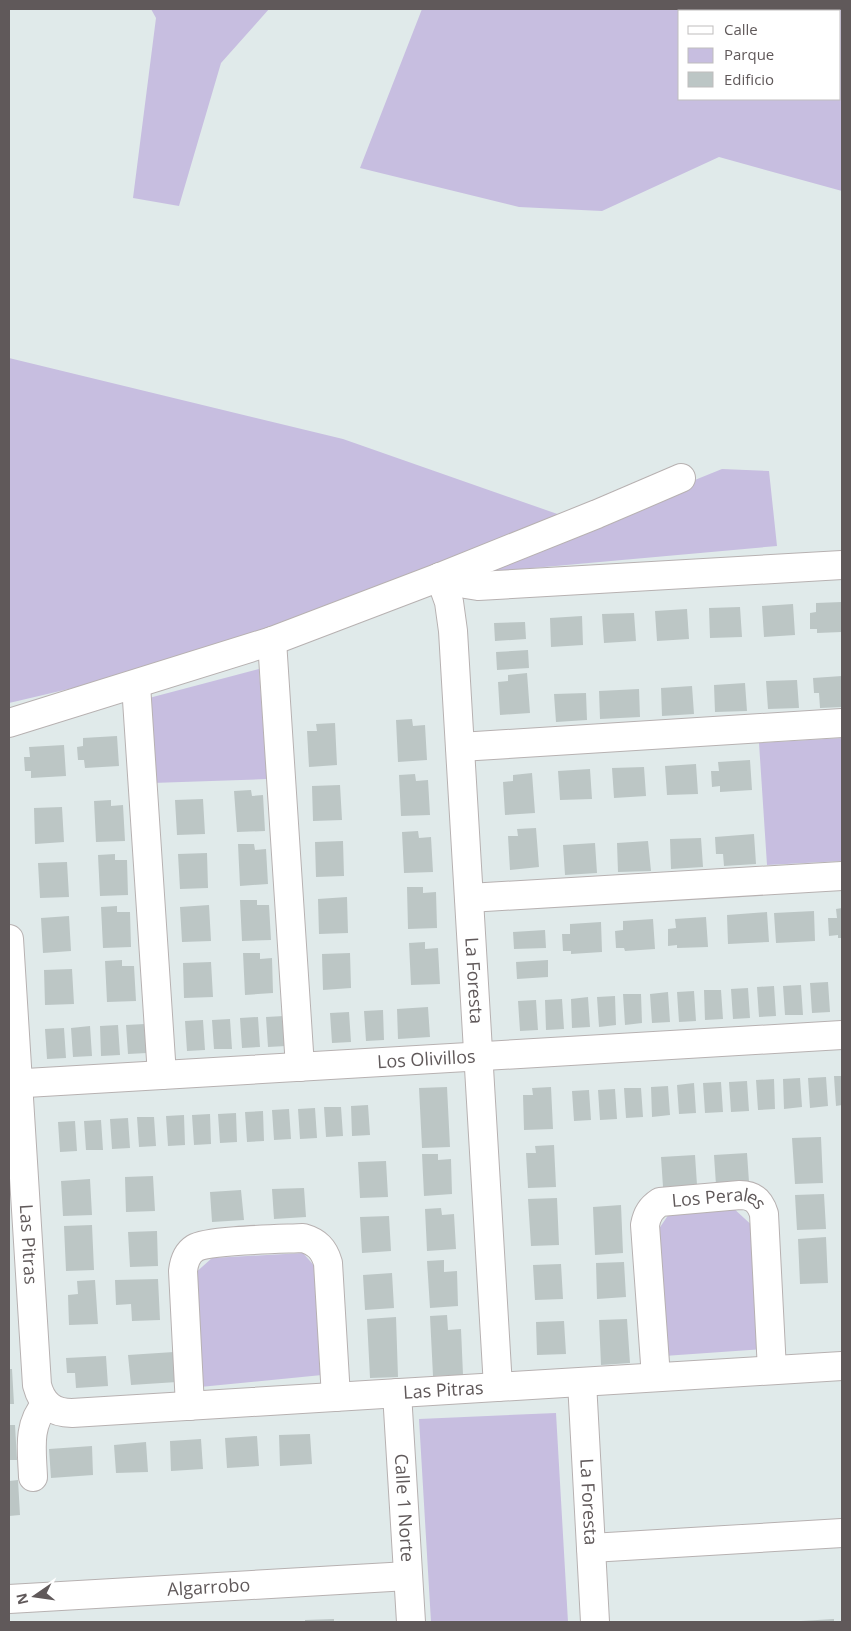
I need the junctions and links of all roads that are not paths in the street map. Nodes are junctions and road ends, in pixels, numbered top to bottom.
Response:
1 (681, 478) dead end
2 (842, 565) edge
3 (440, 577) junction
4 (272, 641) junction
5 (136, 685) junction
6 (9, 723) edge
7 (842, 723) edge
8 (460, 747) junction
9 (842, 876) edge
10 (469, 898) junction
11 (9, 939) edge
12 (842, 1035) edge
13 (478, 1056) junction
14 (300, 1067) junction
15 (162, 1075) junction
16 (14, 1084) edge
17 (842, 1366) edge
18 (772, 1370) junction
19 (656, 1377) junction
20 (582, 1382) junction
21 (498, 1387) junction
22 (397, 1393) junction
23 (336, 1396) junction
24 (46, 1404) junction
25 (190, 1406) junction
26 (33, 1477) dead end
27 (842, 1533) edge
28 (591, 1548) junction
29 (408, 1576) junction
30 (9, 1599) edge
31 (411, 1622) edge
32 (595, 1622) edge

1 - 3 street
2 - 3 street
3 - 4 street
3 - 8 street, La Foresta
4 - 5 street
4 - 14 street
5 - 6 street
5 - 15 street
7 - 8 street
8 - 10 street, La Foresta
9 - 10 street
10 - 13 street, La Foresta
11 - 16 street, Las Pitras
12 - 13 street, Los Olivillos
13 - 14 street, Los Olivillos
13 - 21 street, La Foresta
14 - 15 street, Los Olivillos
15 - 16 street, Los Olivillos
16 - 24 street, Las Pitras
17 - 18 street, Las Pitras
18 - 19 street, Las Pitras
18 - 19 street, Los Perales
19 - 20 street, Las Pitras
20 - 21 street, Las Pitras
20 - 28 street, La Foresta
21 - 22 street, Las Pitras
22 - 23 street, Las Pitras
22 - 29 street, Calle 1 Norte
23 - 25 street, Las Pitras
23 - 25 street
24 - 25 street, Las Pitras
24 - 26 street
27 - 28 street
28 - 32 street, La Foresta
29 - 30 street, Algarrobo
29 - 31 street, Calle 1 Norte

